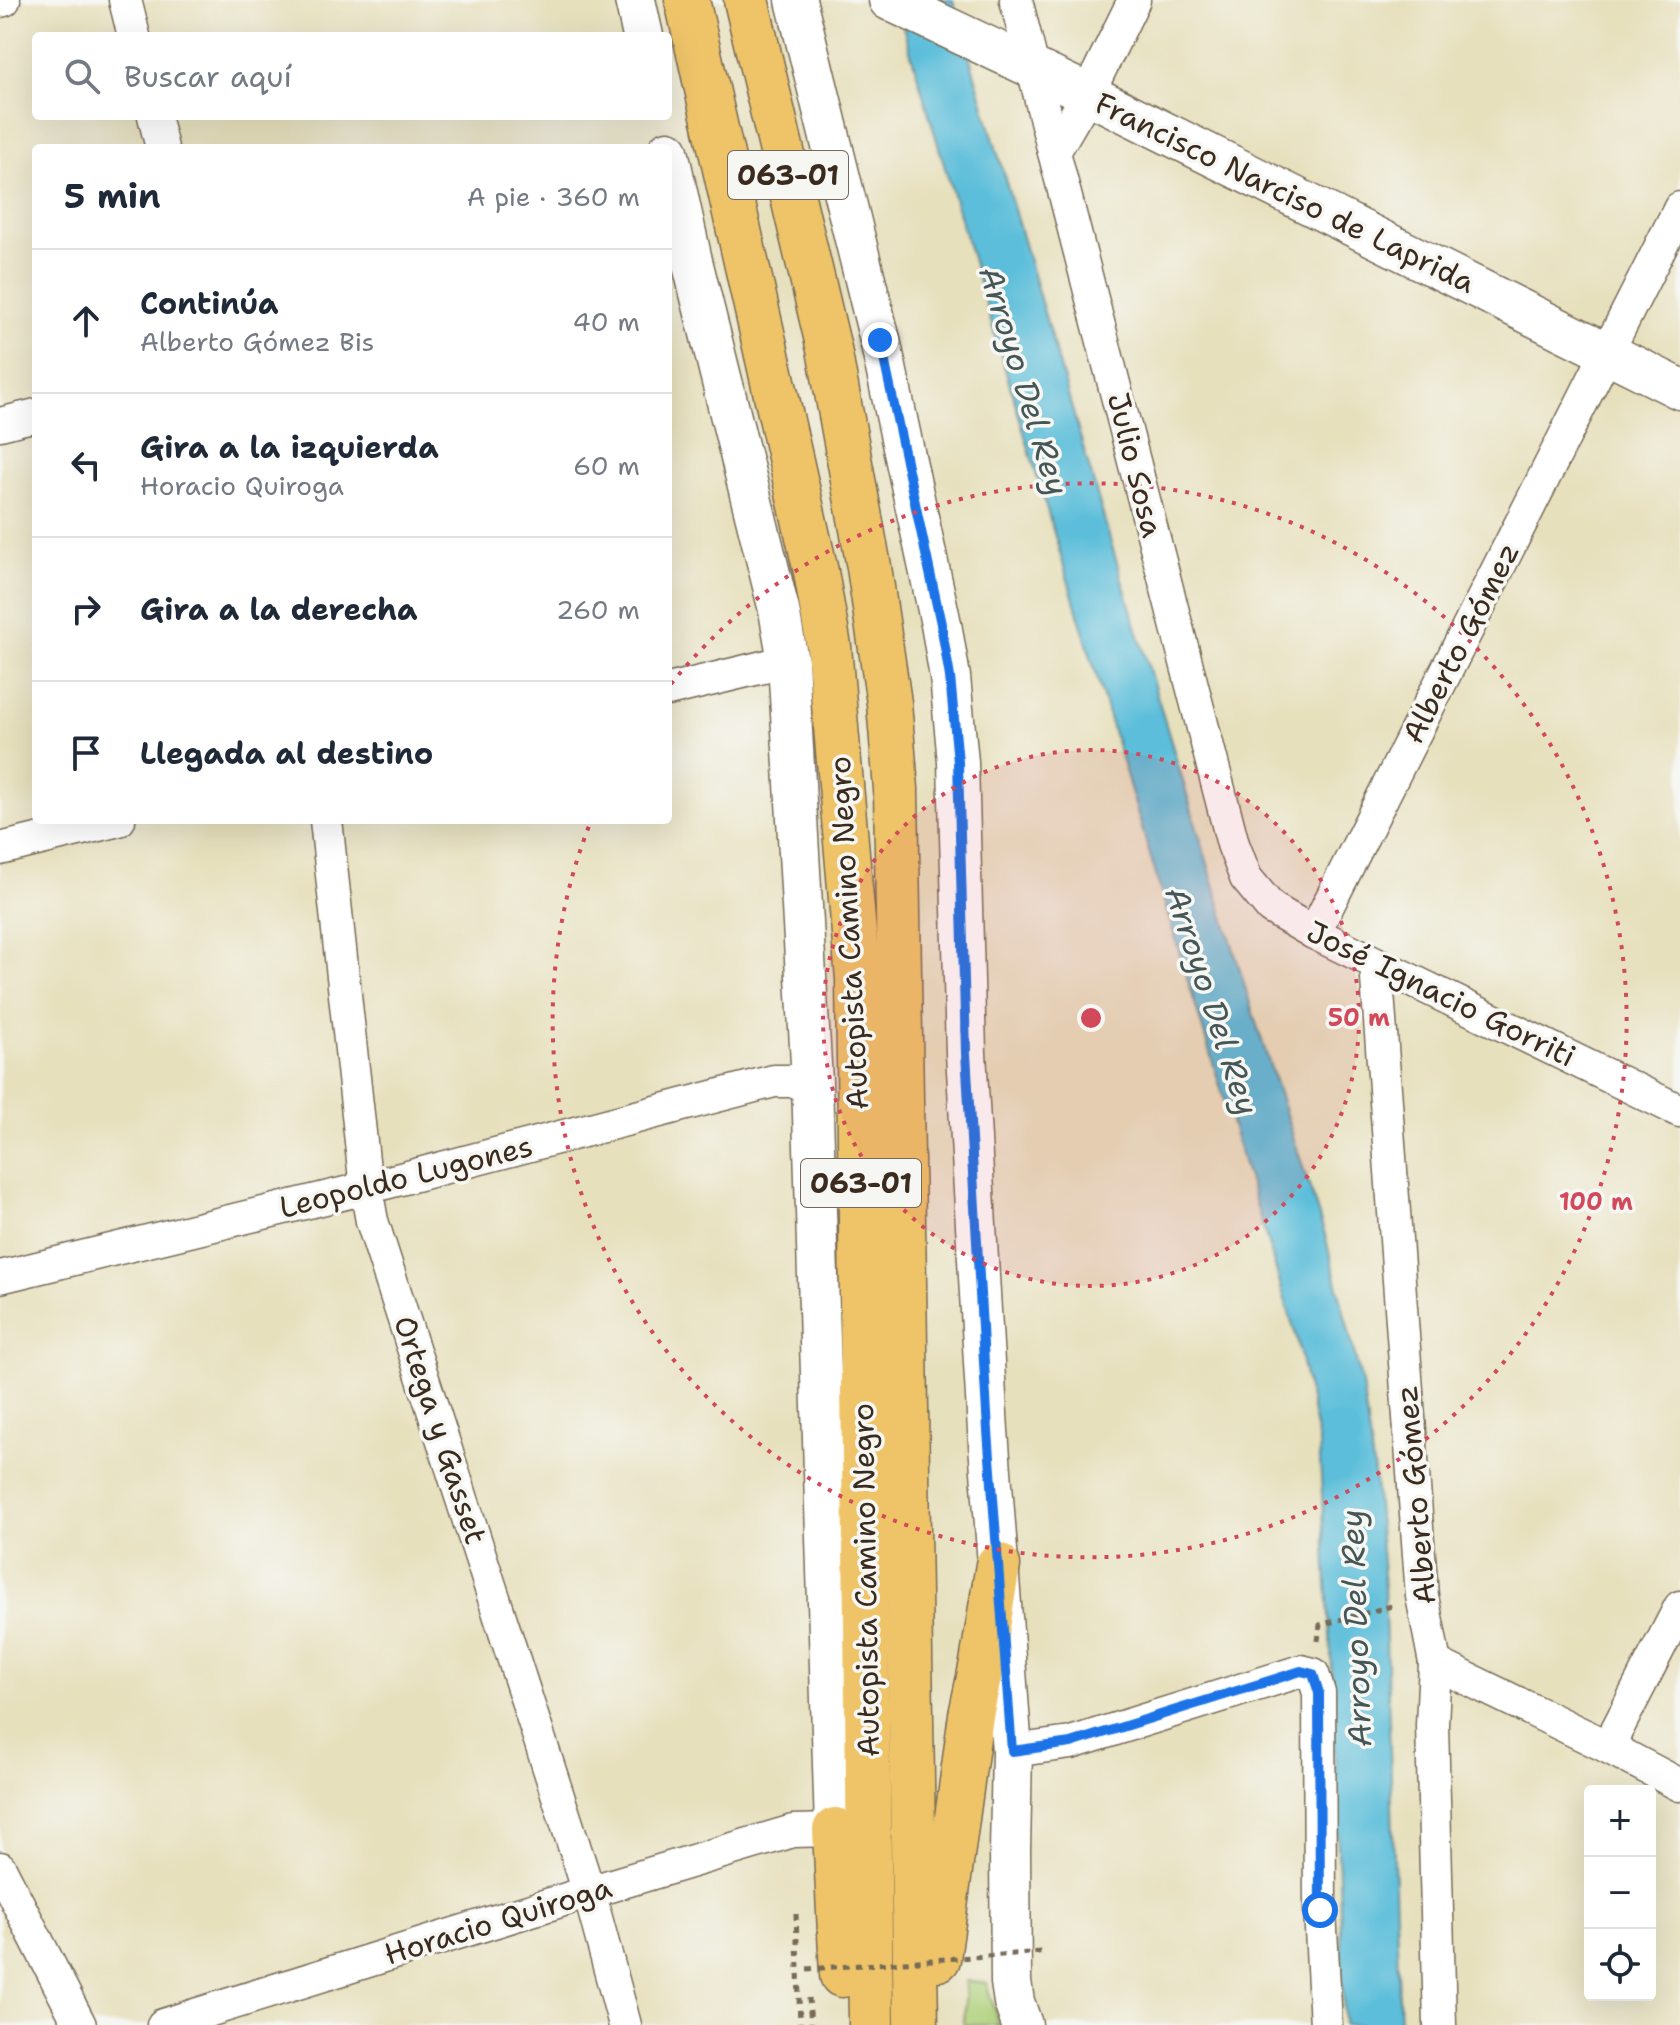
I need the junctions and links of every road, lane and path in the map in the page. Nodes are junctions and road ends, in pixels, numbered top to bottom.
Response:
1 (125, 0) edge
2 (635, 0) edge
3 (687, 0) edge
4 (746, 0) edge
5 (796, 0) edge
6 (889, 0) edge
7 (1016, 0) edge
8 (1134, 0) edge
9 (133, 32) edge
10 (642, 32) edge
11 (1035, 70) junction
12 (1088, 94) junction
13 (155, 120) edge
14 (661, 120) edge
15 (161, 144) edge
16 (667, 144) edge
17 (1054, 152) junction
18 (672, 187) edge
19 (1680, 208) edge
20 (680, 264) edge
21 (1607, 353) junction
22 (1680, 389) edge
23 (32, 416) edge
24 (0, 424) edge
25 (788, 661) junction
26 (672, 689) edge
27 (103, 824) edge
28 (326, 824) edge
29 (1233, 844) joint
30 (0, 849) edge
31 (1314, 933) junction
32 (1376, 965) junction
33 (812, 1081) junction
34 (1680, 1111) edge
35 (366, 1188) junction
36 (0, 1277) edge
37 (998, 1565) junction
38 (1392, 1606) dead end
39 (1680, 1607) edge
40 (1320, 1625) dead end
41 (1435, 1663) junction
42 (1608, 1747) junction
43 (1012, 1751) junction
44 (1680, 1785) edge
45 (835, 1830) junction
46 (0, 1868) edge
47 (589, 1892) junction
48 (1042, 1952) dead end
49 (797, 1965) dead end
50 (807, 1969) dead end
51 (80, 2025) edge
52 (163, 2025) edge
53 (625, 2025) edge
54 (800, 2025) edge
55 (847, 2025) edge
56 (871, 2025) edge
57 (916, 2025) edge
58 (929, 2025) edge
59 (1022, 2025) edge
60 (1326, 2025) edge
61 (1440, 2025) edge

1 - 9 street
2 - 10 street
3 - 56 highway, Autopista Camino Negro / 063-01
4 - 57 highway, Autopista Camino Negro / 063-01
5 - 37 street
6 - 11 street, Francisco Narciso de Laprida
7 - 11 street, Julio Sosa
8 - 12 street
11 - 12 street, Francisco Narciso de Laprida
11 - 17 street, Julio Sosa
12 - 17 street
12 - 21 street, Francisco Narciso de Laprida
13 - 15 street
14 - 16 street
17 - 29 street, Julio Sosa
18 - 20 street
19 - 21 street, Alberto Gómez
20 - 25 street
21 - 22 street, Francisco Narciso de Laprida
21 - 31 street, Alberto Gómez
23 - 24 street
25 - 26 street
25 - 33 street
27 - 30 street
28 - 35 street, Ortega y Gasset
29 - 31 street, José Ignacio Gorriti
31 - 32 street, José Ignacio Gorriti
32 - 34 street, José Ignacio Gorriti
32 - 41 street, Alberto Gómez
33 - 35 street, Leopoldo Lugones
33 - 45 street
35 - 36 street, Leopoldo Lugones
35 - 47 street, Ortega y Gasset
37 - 43 street
37 - 58 highway
38 - 40 path
39 - 42 street
41 - 42 street
41 - 61 street, Alberto Gómez
42 - 44 street
43 - 59 street
43 - 60 street
45 - 47 street, Horacio Quiroga
45 - 55 highway
46 - 51 street
47 - 52 street, Horacio Quiroga
47 - 53 street, Ortega y Gasset
48 - 50 path, bridge
49 - 54 path

